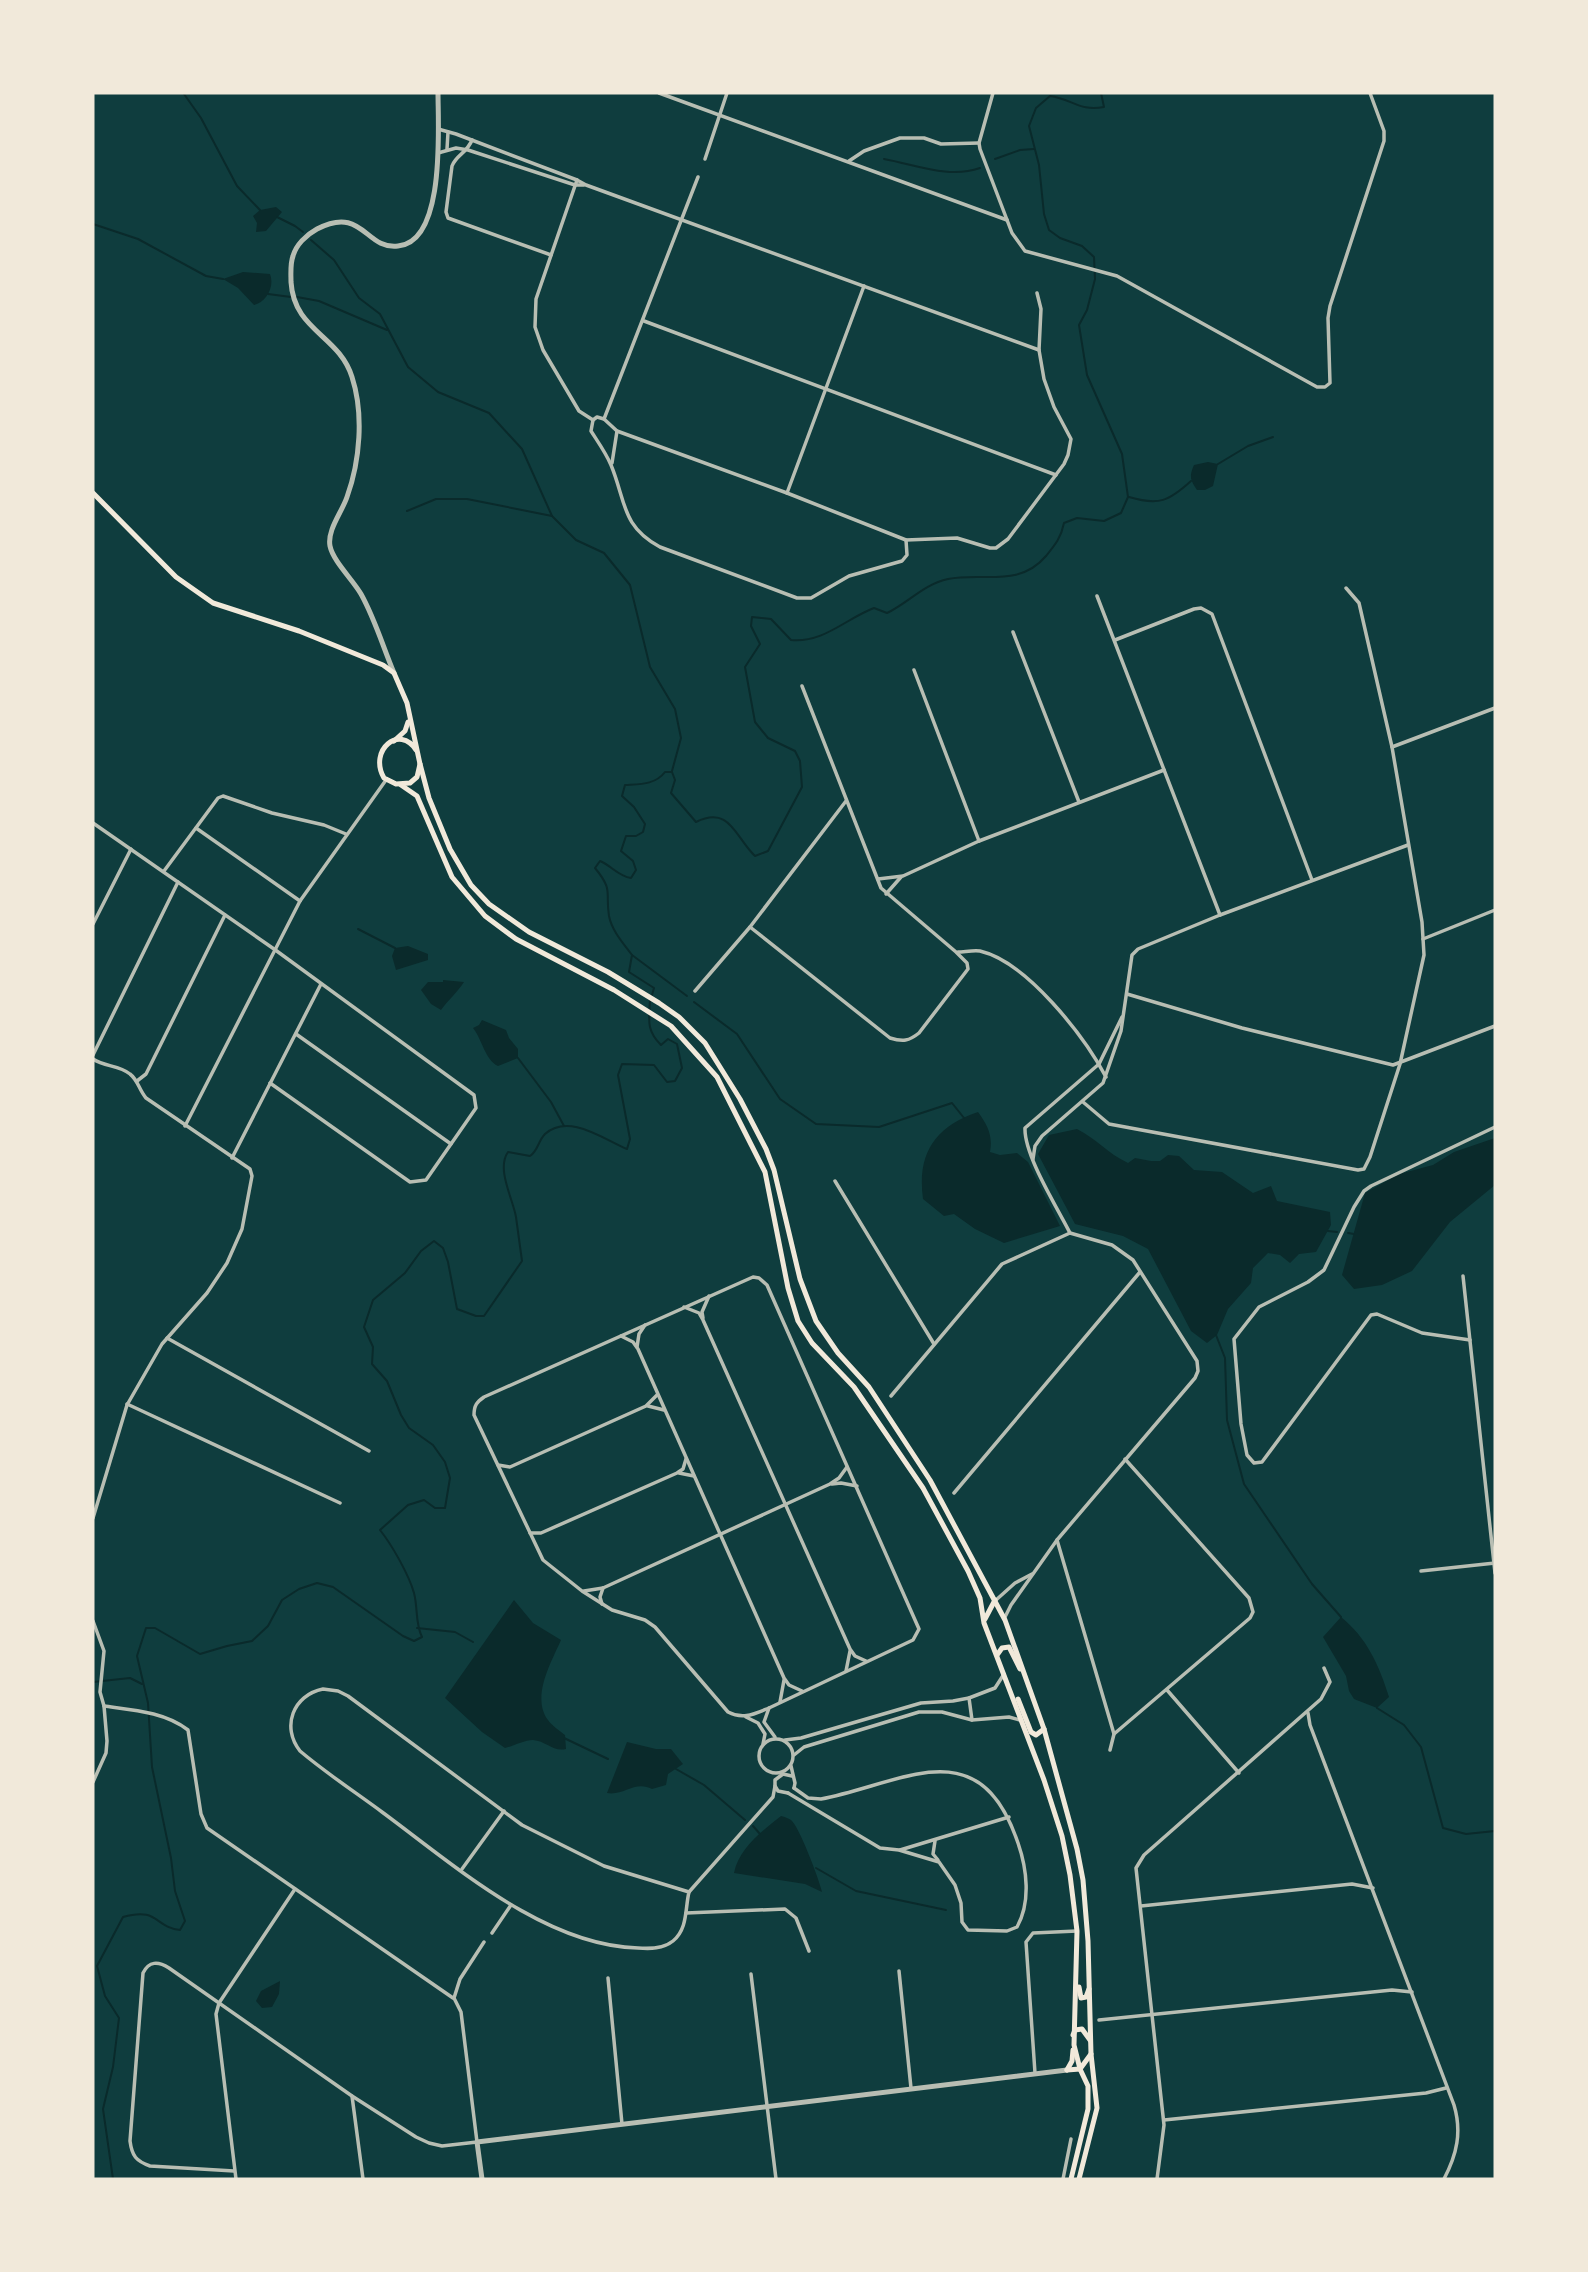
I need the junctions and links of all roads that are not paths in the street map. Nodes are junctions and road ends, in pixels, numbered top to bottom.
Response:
1 (438, 93) edge
2 (659, 93) edge
3 (727, 93) edge
4 (993, 93) edge
5 (1370, 93) edge
6 (719, 115) junction
7 (438, 129) junction
8 (448, 132) junction
9 (472, 140) junction
10 (979, 143) junction
11 (447, 149) junction
12 (468, 150) junction
13 (438, 153) junction
14 (705, 159) dead end
15 (849, 161) junction
16 (698, 177) dead end
17 (576, 182) junction
18 (682, 220) junction
19 (1007, 220) junction
20 (551, 255) junction
21 (864, 286) junction
22 (1037, 293) dead end
23 (643, 321) junction
24 (1039, 350) junction
25 (826, 389) junction
26 (604, 419) junction
27 (593, 420) junction
28 (617, 431) junction
29 (611, 466) junction
30 (1056, 475) junction
31 (93, 493) edge
32 (787, 493) junction
33 (906, 540) junction
34 (1346, 588) dead end
35 (1097, 596) dead end
36 (1013, 632) dead end
37 (1115, 640) junction
38 (914, 670) dead end
39 (394, 673) junction
40 (802, 686) dead end
41 (1495, 708) edge
42 (409, 715) junction
43 (394, 741) junction
44 (1392, 747) junction
45 (416, 750) junction
46 (420, 764) junction
47 (1164, 770) junction
48 (386, 780) junction
49 (401, 785) junction
50 (847, 800) junction
51 (1079, 802) junction
52 (93, 823) edge
53 (196, 828) junction
54 (346, 834) junction
55 (979, 841) junction
56 (1408, 845) junction
57 (131, 849) junction
58 (164, 872) junction
59 (903, 876) junction
60 (878, 879) junction
61 (1312, 881) junction
62 (178, 882) junction
63 (886, 894) junction
64 (300, 901) junction
65 (1495, 910) edge
66 (225, 915) junction
67 (1220, 915) junction
68 (93, 923) edge
69 (750, 927) junction
70 (1423, 939) junction
71 (274, 949) junction
72 (956, 952) junction
73 (321, 984) junction
74 (695, 991) dead end
75 (1127, 994) junction
76 (1123, 1016) junction
77 (1495, 1026) edge
78 (296, 1034) junction
79 (93, 1057) edge
80 (1099, 1064) junction
81 (1400, 1064) junction
82 (1106, 1077) junction
83 (137, 1081) junction
84 (270, 1083) junction
85 (1083, 1102) junction
86 (185, 1126) junction
87 (1495, 1127) edge
88 (451, 1144) junction
89 (232, 1158) junction
90 (1033, 1159) junction
91 (835, 1181) dead end
92 (1070, 1233) junction
93 (1140, 1272) junction
94 (1464, 1276) dead end
95 (710, 1295) junction
96 (684, 1307) junction
97 (704, 1320) junction
98 (645, 1324) junction
99 (619, 1336) junction
100 (167, 1338) junction
101 (1470, 1340) junction
102 (934, 1344) junction
103 (638, 1349) junction
104 (657, 1393) junction
105 (891, 1396) dead end
106 (127, 1404) junction
107 (646, 1406) junction
108 (665, 1410) junction
109 (369, 1451) dead end
110 (686, 1458) junction
111 (1125, 1459) junction
112 (497, 1465) junction
113 (848, 1465) junction
114 (510, 1466) junction
115 (677, 1473) junction
116 (694, 1476) junction
117 (504, 1480) junction
118 (830, 1484) junction
119 (857, 1486) junction
120 (954, 1493) dead end
121 (340, 1503) dead end
122 (785, 1504) junction
123 (93, 1518) edge
124 (528, 1532) junction
125 (541, 1533) junction
126 (720, 1534) junction
127 (1057, 1540) junction
128 (535, 1546) junction
129 (1495, 1563) edge
130 (1421, 1571) dead end
131 (1034, 1573) junction
132 (1495, 1573) edge
133 (603, 1588) junction
134 (582, 1591) junction
135 (995, 1600) junction
136 (602, 1604) junction
137 (1005, 1620) junction
138 (93, 1621) edge
139 (984, 1621) junction
140 (850, 1649) junction
141 (997, 1655) junction
142 (868, 1661) junction
143 (1324, 1668) dead end
144 (846, 1672) junction
145 (1004, 1672) junction
146 (1024, 1674) junction
147 (784, 1678) junction
148 (1008, 1682) junction
149 (1167, 1690) junction
150 (804, 1691) junction
151 (969, 1698) junction
152 (780, 1702) junction
153 (104, 1706) junction
154 (769, 1708) junction
155 (1308, 1713) junction
156 (746, 1717) junction
157 (972, 1720) junction
158 (1022, 1720) junction
159 (1298, 1722) junction
160 (1310, 1724) junction
161 (1044, 1729) junction
162 (1114, 1734) junction
163 (776, 1738) junction
164 (785, 1740) junction
165 (763, 1744) junction
166 (1110, 1750) dead end
167 (794, 1755) junction
168 (791, 1765) junction
169 (768, 1771) junction
170 (1239, 1773) junction
171 (792, 1776) junction
172 (93, 1782) edge
173 (775, 1784) junction
174 (794, 1788) junction
175 (786, 1794) junction
176 (773, 1797) junction
177 (504, 1811) junction
178 (1009, 1817) junction
179 (936, 1841) junction
180 (899, 1850) junction
181 (939, 1862) junction
182 (461, 1869) junction
183 (1373, 1888) junction
184 (295, 1889) junction
185 (688, 1892) junction
186 (511, 1905) junction
187 (1140, 1906) junction
188 (686, 1913) junction
189 (1077, 1931) junction
190 (492, 1933) dead end
191 (484, 1942) dead end
192 (809, 1951) dead end
193 (899, 1971) dead end
194 (1077, 1971) junction
195 (751, 1974) dead end
196 (608, 1978) dead end
197 (1090, 1988) junction
198 (1412, 1992) junction
199 (454, 1998) junction
200 (219, 2003) junction
201 (1152, 2014) junction
202 (1099, 2020) dead end
203 (1073, 2038) junction
204 (1091, 2043) junction
205 (1074, 2045) junction
206 (1091, 2054) junction
207 (1080, 2069) junction
208 (1067, 2070) junction
209 (1036, 2074) junction
210 (1085, 2080) junction
211 (911, 2088) junction
212 (1447, 2088) junction
213 (352, 2096) junction
214 (768, 2108) junction
215 (1164, 2120) junction
216 (622, 2124) junction
217 (1072, 2139) dead end
218 (477, 2142) junction
219 (234, 2171) junction
220 (236, 2179) edge
221 (363, 2179) edge
222 (482, 2179) edge
223 (776, 2179) edge
224 (1063, 2179) edge
225 (1072, 2179) edge
226 (1079, 2179) edge
227 (1157, 2179) edge
228 (1444, 2179) edge

1 - 7 street
2 - 6 street
3 - 6 street
4 - 10 street
5 - 19 street
6 - 14 street
6 - 15 street
7 - 8 street
7 - 13 street
8 - 9 street
8 - 11 street
9 - 12 street
9 - 17 street
10 - 15 street
10 - 19 street
11 - 12 street
11 - 13 street
12 - 17 street
12 - 20 street
13 - 39 street
15 - 19 street
16 - 18 street
17 - 18 street
17 - 20 street
18 - 21 street
18 - 23 street
20 - 27 street
21 - 24 street
21 - 25 street
22 - 24 street
23 - 25 street
23 - 26 street
24 - 30 street
25 - 30 street
25 - 32 street
26 - 27 street
26 - 28 street
27 - 29 street
28 - 29 street
28 - 32 street
29 - 33 street
30 - 33 street
31 - 39 main road
32 - 33 street
34 - 44 street
35 - 37 street
36 - 51 street
37 - 47 street
37 - 61 street
38 - 55 street
39 - 42 main road
40 - 50 street
41 - 44 street
42 - 43 main road
42 - 45 main road
43 - 45 main road
43 - 48 main road
44 - 56 street
45 - 46 main road
46 - 49 main road
46 - 135 main road
47 - 51 street
47 - 67 street
48 - 49 main road
48 - 54 street
49 - 139 main road
50 - 60 street
50 - 69 street
51 - 55 street
52 - 57 street
53 - 54 street
53 - 58 street
53 - 64 street
54 - 64 street
55 - 59 street
56 - 61 street
56 - 70 street
57 - 58 street
57 - 68 street
58 - 62 street
59 - 60 street
59 - 63 street
60 - 63 street
61 - 67 street
62 - 66 street
62 - 79 street
63 - 72 street
64 - 71 street
65 - 70 street
66 - 71 street
66 - 83 street
67 - 75 street
69 - 72 street
69 - 74 street
70 - 81 street
71 - 73 street
71 - 86 street
72 - 80 street
73 - 78 street
73 - 88 street
75 - 76 street
75 - 81 street
76 - 80 street
76 - 82 street
77 - 81 street
78 - 84 street
78 - 88 street
79 - 83 street
80 - 82 street
80 - 90 street
81 - 85 street
82 - 85 street
83 - 86 street
84 - 88 street
84 - 89 street
85 - 90 street
86 - 89 street
87 - 101 street
89 - 100 street
90 - 92 street
91 - 102 street
92 - 93 street
92 - 102 street
93 - 111 street
93 - 120 street
94 - 101 street
95 - 96 street
95 - 97 street
95 - 113 street
96 - 97 street
96 - 98 street
97 - 122 street
98 - 99 street
98 - 103 street
99 - 103 street
99 - 112 street
100 - 106 street
100 - 109 street
101 - 129 street
102 - 105 street
103 - 104 street
104 - 107 street
104 - 108 street
106 - 121 street
106 - 123 street
107 - 108 street
107 - 114 street
108 - 110 street
110 - 115 street
110 - 116 street
111 - 127 street
111 - 149 street
112 - 114 street
112 - 117 street
113 - 118 street
113 - 119 street
114 - 117 street
115 - 116 street
115 - 125 street
116 - 126 street
117 - 124 street
118 - 119 street
118 - 122 street
119 - 142 street
122 - 126 street
122 - 140 street
124 - 125 street
124 - 128 street
125 - 128 street
126 - 133 street
126 - 147 street
127 - 131 street
127 - 162 street
128 - 134 street
129 - 130 street
129 - 132 street
131 - 135 street
131 - 137 street
133 - 134 street
133 - 136 street
134 - 136 street
135 - 137 main road
135 - 139 main road
136 - 156 street
137 - 146 main road
138 - 153 street
139 - 141 main road
140 - 142 street
140 - 144 street
141 - 145 main road
141 - 146 main road
142 - 144 street
143 - 155 street
144 - 150 street
145 - 148 main road
145 - 151 street
146 - 161 main road
147 - 150 street
147 - 152 street
148 - 158 main road
148 - 161 main road
149 - 162 street
149 - 170 street
150 - 152 street
151 - 157 street
151 - 164 street
152 - 154 street
153 - 172 street
153 - 184 street
154 - 156 street
154 - 163 street
155 - 159 street
155 - 160 street
156 - 165 street
157 - 158 street
157 - 167 street
158 - 189 main road
159 - 160 street
159 - 170 street
160 - 183 street
161 - 197 main road
162 - 166 street
163 - 164 street
163 - 165 street
164 - 167 street
165 - 169 street
167 - 168 street
168 - 169 street
168 - 171 street
169 - 173 street
170 - 187 street
171 - 173 street
171 - 174 street
173 - 175 street
173 - 176 street
174 - 175 street
174 - 178 street
175 - 176 street
175 - 180 street
176 - 185 street
177 - 182 street
177 - 182 street
177 - 185 street
178 - 179 street
178 - 181 street
179 - 180 street
179 - 181 street
180 - 181 street
182 - 186 street
183 - 187 street
183 - 198 street
184 - 199 street
184 - 200 street
185 - 188 street
186 - 188 street
186 - 190 street
187 - 201 street
188 - 192 street
189 - 194 main road
189 - 209 street
191 - 199 street
193 - 211 street
194 - 197 main road
194 - 203 main road
195 - 214 street
196 - 216 street
197 - 204 main road
198 - 201 street
198 - 212 street
199 - 218 street
200 - 213 street
200 - 219 street
200 - 219 street
201 - 202 street
201 - 215 street
203 - 204 main road
203 - 205 main road
204 - 206 main road
205 - 207 main road
205 - 208 main road
206 - 207 main road
206 - 226 main road
207 - 208 main road
207 - 210 main road
208 - 209 street
208 - 210 main road
209 - 211 street
210 - 225 main road
211 - 214 street
212 - 215 street
212 - 228 street
213 - 218 street
213 - 221 street
214 - 216 street
214 - 223 street
215 - 227 street
216 - 218 street
217 - 224 street
218 - 222 street
219 - 220 street

